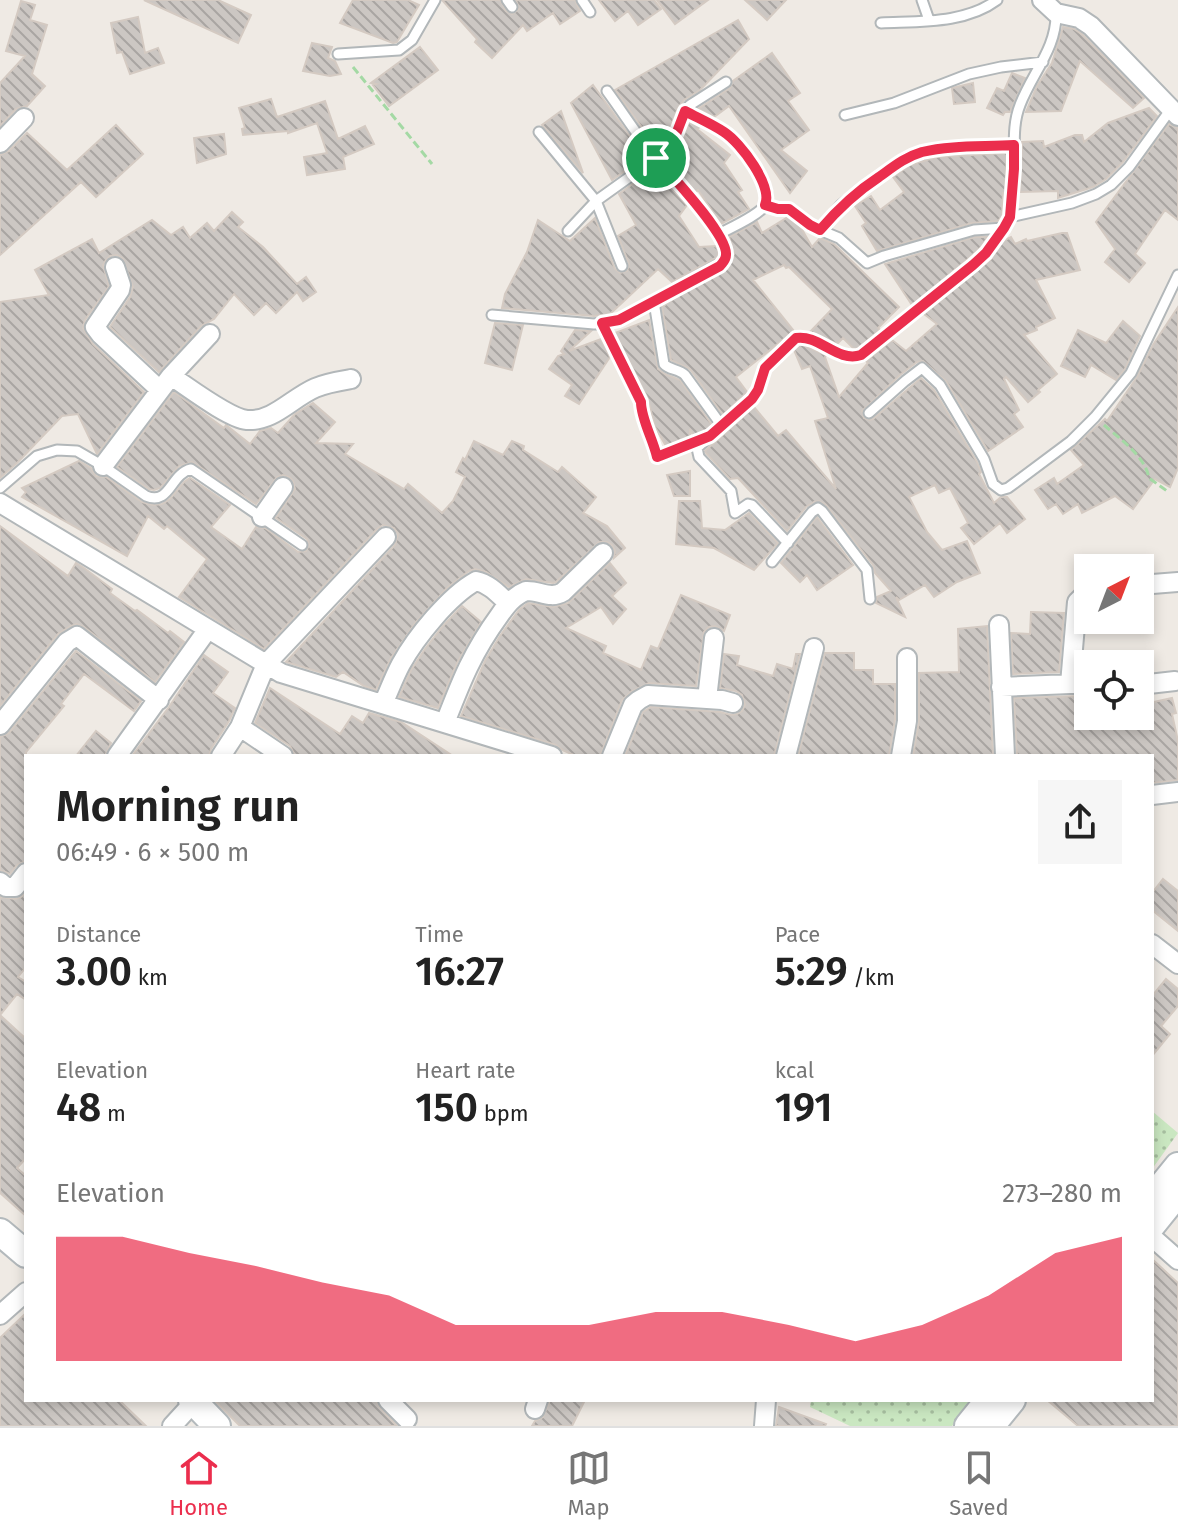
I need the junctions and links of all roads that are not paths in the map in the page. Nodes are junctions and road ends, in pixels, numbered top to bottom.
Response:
1 (435, 0) edge
2 (582, 0) edge
3 (922, 0) edge
4 (997, 0) edge
5 (1049, 6) edge
6 (590, 12) dead end
7 (929, 20) junction
8 (881, 23) dead end
9 (341, 54) road end
10 (1043, 62) junction
11 (726, 82) dead end
12 (607, 91) dead end
13 (685, 111) junction
14 (1174, 113) edge
15 (845, 115) dead end
16 (24, 118) dead end
17 (539, 132) dead end
18 (0, 143) edge
19 (1014, 145) junction
20 (656, 158) junction
21 (596, 201) junction
22 (765, 205) junction
23 (1010, 217) junction
24 (1004, 228) junction
25 (820, 230) junction
26 (568, 231) dead end
27 (719, 234) junction
28 (622, 266) dead end
29 (115, 267) dead end
30 (1178, 275) edge
31 (654, 302) junction
32 (492, 315) dead end
33 (602, 323) junction
34 (210, 334) dead end
35 (351, 379) dead end
36 (165, 383) junction
37 (869, 413) dead end
38 (722, 426) junction
39 (710, 436) junction
40 (103, 466) junction
41 (283, 487) dead end
42 (0, 488) edge
43 (0, 503) edge
44 (262, 517) junction
45 (386, 537) dead end
46 (788, 543) junction
47 (302, 545) dead end
48 (603, 553) dead end
49 (772, 562) dead end
50 (1178, 582) edge
51 (1154, 584) edge
52 (870, 599) dead end
53 (508, 603) junction
54 (999, 625) dead end
55 (208, 629) junction
56 (714, 638) dead end
57 (814, 648) dead end
58 (907, 658) dead end
59 (266, 664) junction
60 (1175, 681) dead end
61 (1154, 683) edge
62 (1074, 684) edge
63 (1001, 687) junction
64 (707, 699) junction
65 (159, 700) junction
66 (733, 703) dead end
67 (383, 704) junction
68 (445, 723) junction
69 (0, 725) edge
70 (240, 727) junction
71 (118, 754) edge
72 (222, 754) edge
73 (279, 754) edge
74 (546, 754) edge
75 (613, 754) edge
76 (787, 754) edge
77 (901, 754) edge
78 (1005, 754) edge
79 (1178, 792) edge
80 (1154, 795) edge
81 (24, 876) edge
82 (0, 882) edge
83 (1154, 946) edge
84 (1178, 964) edge
85 (1178, 1166) edge
86 (1178, 1193) edge
87 (1154, 1196) edge
88 (1154, 1223) edge
89 (0, 1232) edge
90 (1154, 1239) edge
91 (24, 1252) edge
92 (1178, 1260) edge
93 (24, 1294) edge
94 (0, 1315) edge
95 (192, 1402) edge
96 (194, 1402) edge
97 (390, 1402) edge
98 (766, 1402) edge
99 (987, 1402) edge
100 (1010, 1402) edge
101 (407, 1419) dead end
102 (172, 1426) edge
103 (217, 1426) edge
104 (764, 1426) edge
105 (968, 1426) edge
106 (991, 1426) edge

1 - 9 lane
2 - 6 lane
3 - 7 lane
4 - 7 lane
5 - 10 lane
5 - 14 street
7 - 8 lane
10 - 15 lane
10 - 19 lane
11 - 13 lane
12 - 20 lane
13 - 20 lane
13 - 22 lane
14 - 23 lane
16 - 18 street
17 - 21 lane
19 - 23 lane
19 - 25 lane
20 - 21 lane
20 - 27 lane
21 - 26 lane
21 - 28 lane
22 - 25 lane
22 - 27 lane
23 - 24 lane
24 - 25 lane
24 - 38 lane
27 - 31 lane
29 - 36 street
30 - 37 lane
31 - 33 lane
31 - 38 lane
32 - 33 lane
33 - 39 lane
34 - 36 street
35 - 36 street
36 - 40 street
38 - 39 lane
39 - 46 lane
40 - 42 lane
40 - 44 lane
41 - 44 street
43 - 55 street
44 - 47 lane
45 - 59 street
46 - 49 lane
46 - 52 lane
48 - 53 street
50 - 51 street
53 - 67 street
53 - 68 street
54 - 63 street
55 - 59 street
55 - 65 street
56 - 64 street
57 - 76 street
58 - 77 street
59 - 67 street
59 - 70 street
60 - 61 street
62 - 63 street
63 - 78 street
64 - 66 street
64 - 75 street
65 - 69 street
65 - 71 street
67 - 68 street
68 - 74 street
70 - 72 street
70 - 73 street
79 - 80 street
81 - 82 street
83 - 84 street
85 - 87 street
86 - 88 street
89 - 91 street
90 - 92 street
93 - 94 street
95 - 102 street
96 - 103 street
97 - 101 street
98 - 104 street
99 - 105 street
100 - 106 street

